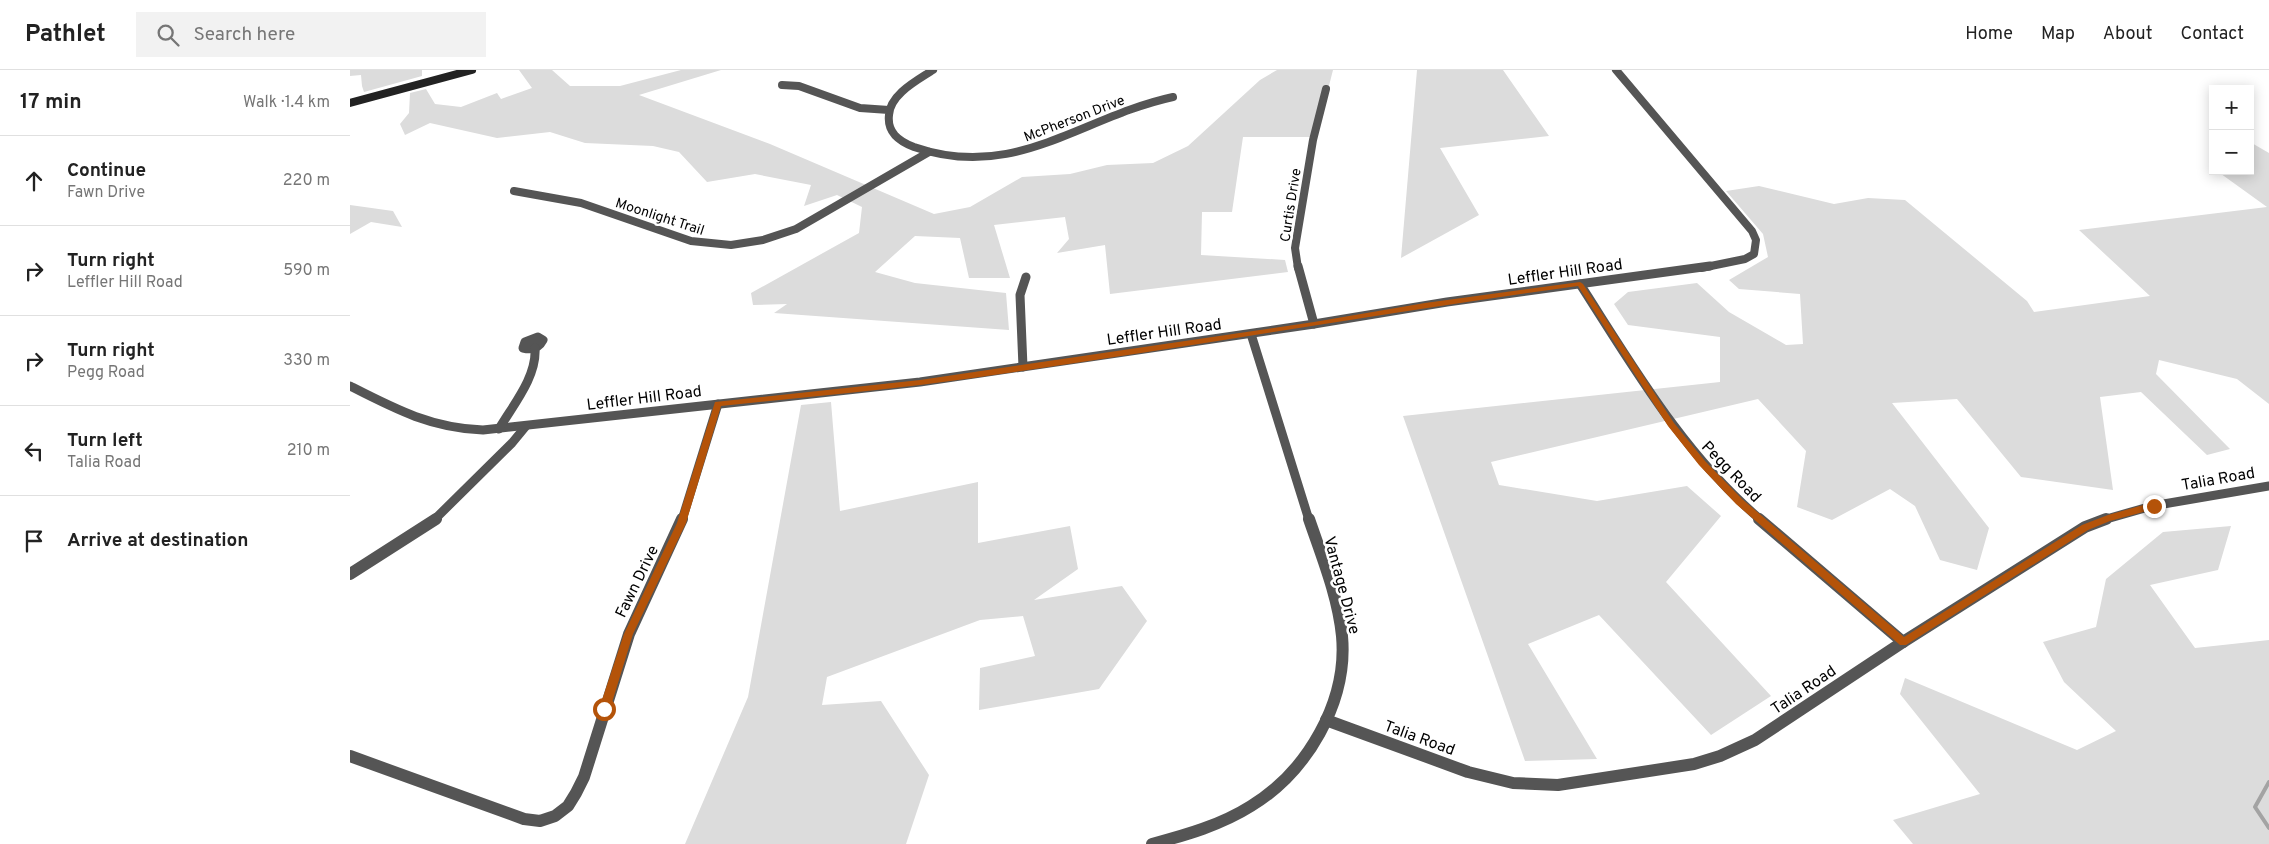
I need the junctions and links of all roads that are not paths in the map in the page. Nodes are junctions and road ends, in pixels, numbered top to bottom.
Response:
1 (472, 70) edge
2 (933, 70) edge
3 (1616, 70) edge
4 (782, 85) dead end
5 (1326, 89) dead end
6 (1173, 97) dead end
7 (350, 103) edge
8 (889, 110) junction
9 (929, 152) junction
10 (514, 192) dead end
11 (1026, 277) dead end
12 (1580, 284) junction
13 (1314, 324) junction
14 (1251, 334) junction
15 (535, 348) dead end
16 (1023, 367) junction
17 (350, 386) edge
18 (718, 404) junction
19 (526, 426) junction
20 (500, 429) junction
21 (2269, 486) edge
22 (350, 574) edge
23 (1903, 642) junction
24 (1326, 720) junction
25 (350, 756) edge
26 (1152, 844) edge

1 - 7 main road
2 - 8 street
3 - 12 street, Leffler Hill Road
4 - 8 street
5 - 13 street, Curtis Drive
6 - 9 street, McPherson Drive
8 - 9 street, McPherson Drive
9 - 10 street, Moonlight Trail
11 - 16 street
12 - 13 street, Leffler Hill Road
12 - 23 street, Pegg Road
13 - 14 street, Leffler Hill Road
14 - 16 street, Leffler Hill Road
14 - 24 street, Vantage Drive
15 - 20 street
16 - 18 street, Leffler Hill Road
17 - 20 street, Leffler Hill Road
18 - 19 street, Leffler Hill Road
18 - 25 street, Fawn Drive
19 - 20 street, Leffler Hill Road
19 - 22 street
21 - 23 street, Talia Road
23 - 24 street, Talia Road
24 - 26 street, Vantage Drive

